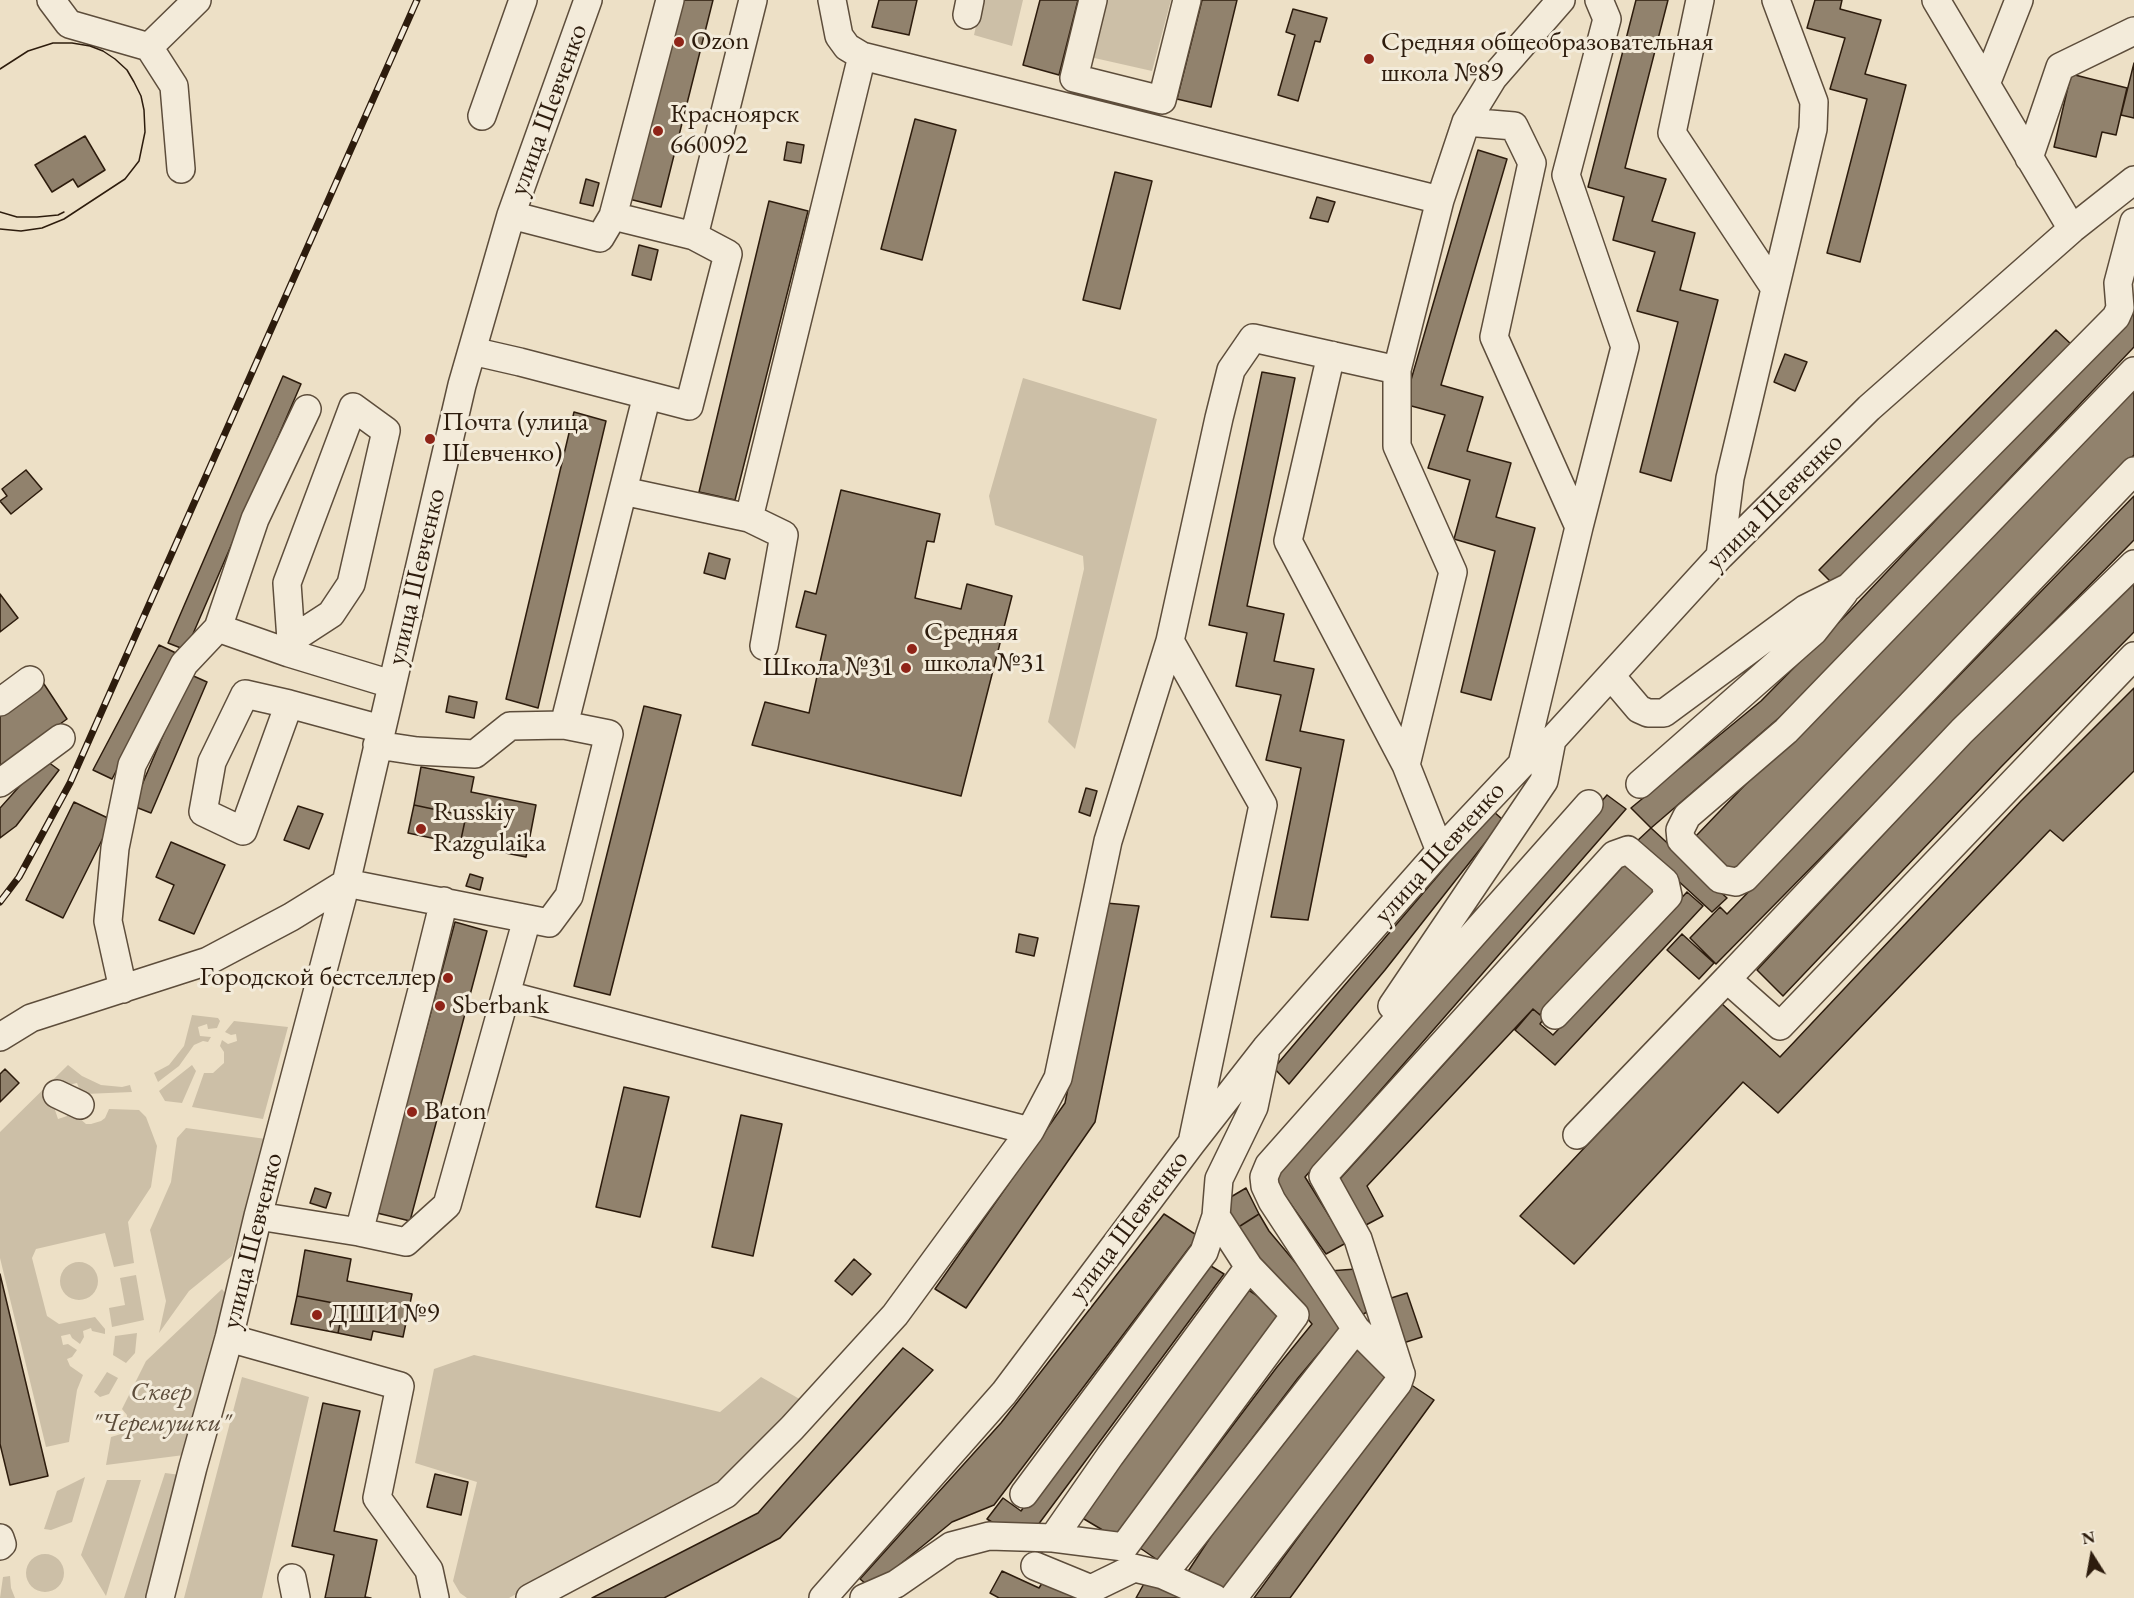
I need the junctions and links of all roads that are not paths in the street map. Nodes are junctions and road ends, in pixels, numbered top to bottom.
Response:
1 (51, 0) edge
2 (197, 0) edge
3 (523, 0) edge
4 (588, 0) edge
5 (670, 0) edge
6 (753, 0) edge
7 (832, 0) edge
8 (1093, 0) edge
9 (1187, 0) edge
10 (1561, 0) edge
11 (1599, 0) edge
12 (1700, 0) edge
13 (1776, 0) edge
14 (1936, 0) edge
15 (2019, 0) edge
16 (2134, 31) edge
17 (149, 47) junction
18 (862, 56) junction
19 (1493, 78) junction
20 (1986, 84) junction
21 (1126, 91) junction
22 (482, 116) dead end
23 (1116, 118) junction
24 (1466, 122) junction
25 (1514, 126) junction
26 (2029, 158) junction
27 (181, 169) dead end
28 (2134, 180) edge
29 (1440, 200) junction
30 (511, 216) junction
31 (613, 216) junction
32 (2134, 222) edge
33 (2072, 230) junction
34 (694, 236) junction
35 (1774, 287) junction
36 (472, 351) junction
37 (1331, 355) junction
38 (1397, 370) junction
39 (2134, 371) edge
40 (647, 395) junction
41 (307, 409) dead end
42 (2134, 471) edge
43 (623, 491) junction
44 (749, 518) junction
45 (1579, 527) junction
46 (1720, 556) junction
47 (2134, 564) edge
48 (1848, 587) junction
49 (218, 628) junction
50 (1170, 640) junction
51 (764, 646) dead end
52 (290, 647) junction
53 (2134, 656) edge
54 (1611, 676) junction
55 (30, 680) dead end
56 (392, 684) junction
57 (0, 702) edge
58 (289, 704) junction
59 (564, 724) junction
60 (379, 737) junction
61 (62, 738) dead end
62 (1552, 740) junction
63 (1522, 764) junction
64 (1406, 765) junction
65 (0, 783) edge
66 (1640, 784) dead end
67 (1589, 804) dead end
68 (1440, 851) junction
69 (346, 883) junction
70 (444, 901) junction
71 (527, 919) junction
72 (1727, 979) junction
73 (123, 989) junction
74 (507, 995) junction
75 (1555, 1015) dead end
76 (0, 1037) edge
77 (1266, 1048) junction
78 (1340, 1084) junction
79 (1030, 1131) junction
80 (1577, 1135) dead end
81 (1191, 1144) junction
82 (258, 1216) junction
83 (1216, 1216) junction
84 (359, 1232) junction
85 (1249, 1267) junction
86 (1356, 1329) junction
87 (229, 1338) junction
88 (1401, 1374) junction
89 (1024, 1494) dead end
90 (1053, 1538) junction
91 (1035, 1566) dead end
92 (1162, 1575) junction
93 (160, 1598) edge
94 (435, 1598) edge
95 (530, 1598) edge
96 (823, 1598) edge
97 (864, 1598) edge
98 (1214, 1598) edge
99 (1233, 1598) edge

1 - 17 street
2 - 17 street
3 - 22 street
4 - 30 street, улица Шевченко
5 - 31 street
6 - 34 street
7 - 18 street
8 - 21 street
9 - 21 street
10 - 19 street
11 - 45 street
12 - 35 street
13 - 35 street
14 - 20 street
15 - 20 street
16 - 26 street
17 - 27 street
18 - 23 street
18 - 44 street
19 - 24 street
19 - 25 street
20 - 26 street
21 - 23 street
23 - 29 street
24 - 25 street
24 - 29 street
25 - 45 street
26 - 33 street
28 - 33 street, улица Шевченко
29 - 38 street
30 - 31 street
30 - 36 street, улица Шевченко
31 - 34 street
32 - 48 street
33 - 46 street, улица Шевченко
34 - 40 street
35 - 46 street
36 - 40 street
36 - 56 street, улица Шевченко
37 - 38 street
37 - 50 street
37 - 64 street
38 - 64 street
39 - 42 street
40 - 43 street
41 - 49 street
43 - 44 street
43 - 59 street
44 - 51 street
45 - 63 street
46 - 54 street, улица Шевченко
47 - 72 street
48 - 54 street
48 - 66 street
49 - 52 street
49 - 73 street
50 - 79 street
50 - 81 street
52 - 52 street
52 - 56 street
53 - 72 street
54 - 62 street, улица Шевченко
55 - 57 street
56 - 60 street, улица Шевченко
58 - 58 street
58 - 60 street
59 - 60 street
59 - 71 street
60 - 69 street, улица Шевченко
61 - 65 street
62 - 63 street, улица Шевченко
62 - 78 street
63 - 68 street, улица Шевченко
64 - 68 street
67 - 78 street
68 - 77 street, улица Шевченко
69 - 70 street
69 - 73 street
69 - 82 street, улица Шевченко
70 - 71 street
70 - 84 street
71 - 74 street
72 - 80 street
73 - 76 street
74 - 79 street
74 - 84 street
75 - 88 street
77 - 81 street, улица Шевченко
77 - 83 street
78 - 86 street
79 - 95 street
81 - 96 street, улица Шевченко
82 - 84 street
82 - 87 street, улица Шевченко
83 - 85 street
83 - 89 street
85 - 90 street
85 - 90 street
86 - 88 street
86 - 92 street
87 - 93 street, улица Шевченко
87 - 94 street
88 - 99 street
90 - 97 street
91 - 92 street
92 - 98 street

